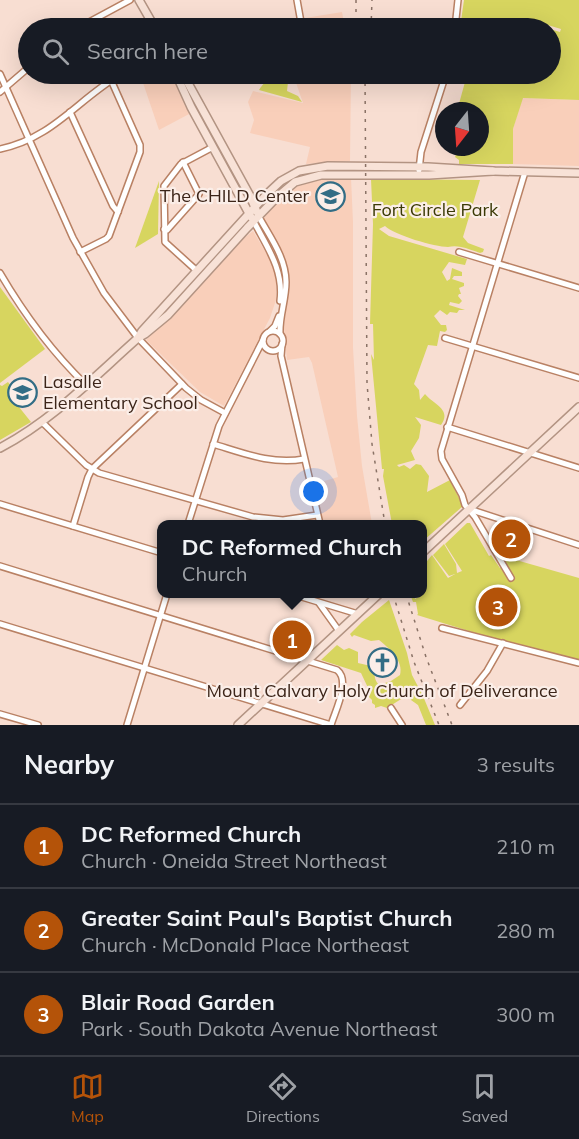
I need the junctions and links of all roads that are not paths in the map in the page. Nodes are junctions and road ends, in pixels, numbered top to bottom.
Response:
1 (130, 0) edge
2 (140, 0) edge
3 (297, 0) edge
4 (458, 0) edge
5 (97, 18) edge
6 (150, 18) edge
7 (300, 18) edge
8 (456, 18) edge
9 (0, 74) edge
10 (18, 76) edge
11 (106, 84) edge
12 (113, 84) edge
13 (181, 84) edge
14 (190, 84) edge
15 (443, 84) edge
16 (5, 86) junction
17 (0, 92) edge
18 (70, 112) junction
19 (29, 140) junction
20 (213, 147) junction
21 (0, 149) edge
22 (183, 162) junction
23 (419, 171) junction
24 (525, 172) junction
25 (579, 173) edge
26 (255, 208) junction
27 (118, 212) junction
28 (249, 215) junction
29 (256, 219) junction
30 (164, 230) junction
31 (80, 252) junction
32 (459, 252) dead end
33 (498, 264) junction
34 (197, 271) junction
35 (0, 273) edge
36 (579, 288) edge
37 (270, 331) junction
38 (280, 334) junction
39 (138, 338) junction
40 (445, 338) dead end
41 (263, 340) junction
42 (282, 344) junction
43 (472, 346) junction
44 (271, 350) junction
45 (259, 351) junction
46 (281, 356) junction
47 (579, 378) edge
48 (182, 384) junction
49 (86, 385) junction
50 (579, 408) edge
51 (225, 413) junction
52 (42, 422) junction
53 (447, 427) junction
54 (213, 444) junction
55 (0, 448) edge
56 (531, 453) junction
57 (304, 459) junction
58 (579, 468) edge
59 (92, 470) junction
60 (195, 500) junction
61 (0, 504) edge
62 (470, 510) junction
63 (317, 515) junction
64 (189, 520) edge
65 (318, 520) edge
66 (73, 526) junction
67 (579, 545) edge
68 (427, 549) edge
69 (157, 551) edge
70 (0, 566) edge
71 (511, 578) dead end
72 (166, 598) edge
73 (307, 598) edge
74 (375, 598) edge
75 (318, 601) junction
76 (358, 614) junction
77 (160, 615) junction
78 (0, 624) edge
79 (442, 628) dead end
80 (339, 631) junction
81 (503, 643) junction
82 (307, 660) junction
83 (579, 663) edge
84 (144, 668) junction
85 (261, 704) junction
86 (460, 705) dead end
87 (391, 708) dead end
88 (0, 714) edge
89 (38, 725) edge
90 (126, 725) edge
91 (238, 725) edge
92 (331, 725) edge
93 (402, 725) edge

1 - 5 street
2 - 6 main road
3 - 7 street
4 - 8 street
9 - 16 street
10 - 16 street
11 - 18 street
12 - 27 street
13 - 20 main road
14 - 26 main road
15 - 23 street
16 - 17 street
16 - 19 street
18 - 19 street
18 - 27 street
19 - 21 street
19 - 31 street
20 - 22 street
20 - 28 main road
22 - 30 street
22 - 30 street
23 - 24 main road
23 - 26 main road
23 - 29 main road
24 - 25 main road
24 - 33 street
26 - 28 main road
26 - 29 main road
27 - 31 street
28 - 29 main road
28 - 34 main road
29 - 37 street
29 - 38 street
29 - 39 main road
30 - 34 street
31 - 39 street
32 - 33 street
33 - 36 street
33 - 43 street
34 - 39 main road
35 - 49 street
37 - 38 street
37 - 41 street
38 - 42 street
39 - 48 street
39 - 49 main road
40 - 43 street
41 - 44 street
41 - 45 street
42 - 44 street
42 - 46 street
43 - 47 street
43 - 53 street
44 - 45 street
44 - 46 street
45 - 51 street
46 - 57 street
48 - 51 street
48 - 59 street
49 - 52 main road
50 - 56 main road
51 - 54 street
52 - 55 main road
52 - 59 street
53 - 56 street
53 - 62 street
54 - 57 street
54 - 60 street
56 - 58 street
56 - 62 main road
57 - 63 street
59 - 60 street
59 - 66 street
60 - 63 street
60 - 64 street
61 - 66 street
62 - 67 street
62 - 68 main road
62 - 71 street
63 - 65 street
66 - 69 street
70 - 77 street
72 - 77 street
73 - 75 street
74 - 76 main road
75 - 76 street
75 - 80 street
76 - 80 main road
77 - 82 street
77 - 84 street
78 - 84 street
79 - 81 street
80 - 82 main road
81 - 83 street
81 - 86 street
82 - 85 main road
82 - 92 street
84 - 85 street
84 - 90 street
85 - 91 main road
85 - 92 street
87 - 93 street
88 - 89 street

